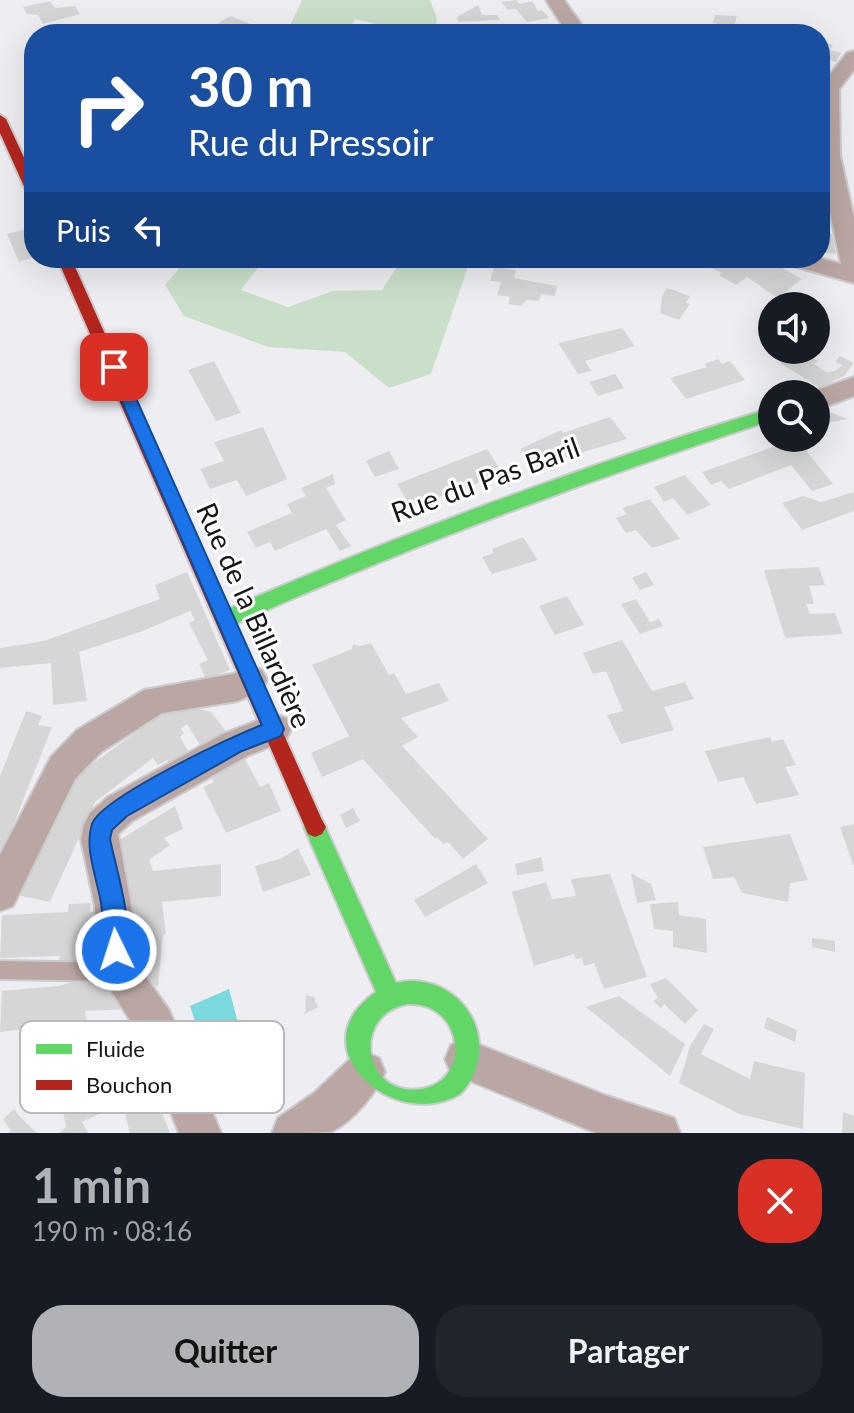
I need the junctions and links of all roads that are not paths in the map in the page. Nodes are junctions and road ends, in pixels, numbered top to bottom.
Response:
1 (555, 0) edge
2 (571, 24) edge
3 (854, 57) edge
4 (830, 88) edge
5 (0, 119) edge
6 (24, 171) edge
7 (830, 178) edge
8 (830, 267) edge
9 (68, 268) edge
10 (854, 272) edge
11 (850, 394) edge
12 (830, 398) edge
13 (758, 418) edge
14 (226, 619) junction
15 (251, 680) junction
16 (274, 729) junction
17 (0, 893) edge
18 (0, 970) edge
19 (118, 972) junction
20 (390, 996) junction
21 (153, 1021) edge
22 (465, 1059) junction
23 (365, 1072) junction
24 (192, 1113) edge
25 (200, 1133) edge
26 (293, 1133) edge
27 (659, 1133) edge

1 - 2 street
3 - 4 street
5 - 6 street
7 - 10 street
8 - 10 street
9 - 14 street, Rue de la Billardière
11 - 12 street
13 - 14 street, Rue du Pas Baril
14 - 15 street, Rue de la Billardière
15 - 16 street, Rue de la Billardière
15 - 17 street
16 - 19 street
16 - 20 street, Rue de la Billardière
18 - 19 lane
19 - 21 street
20 - 22 street
20 - 23 street
22 - 23 street
22 - 27 street
23 - 26 street
24 - 25 street

